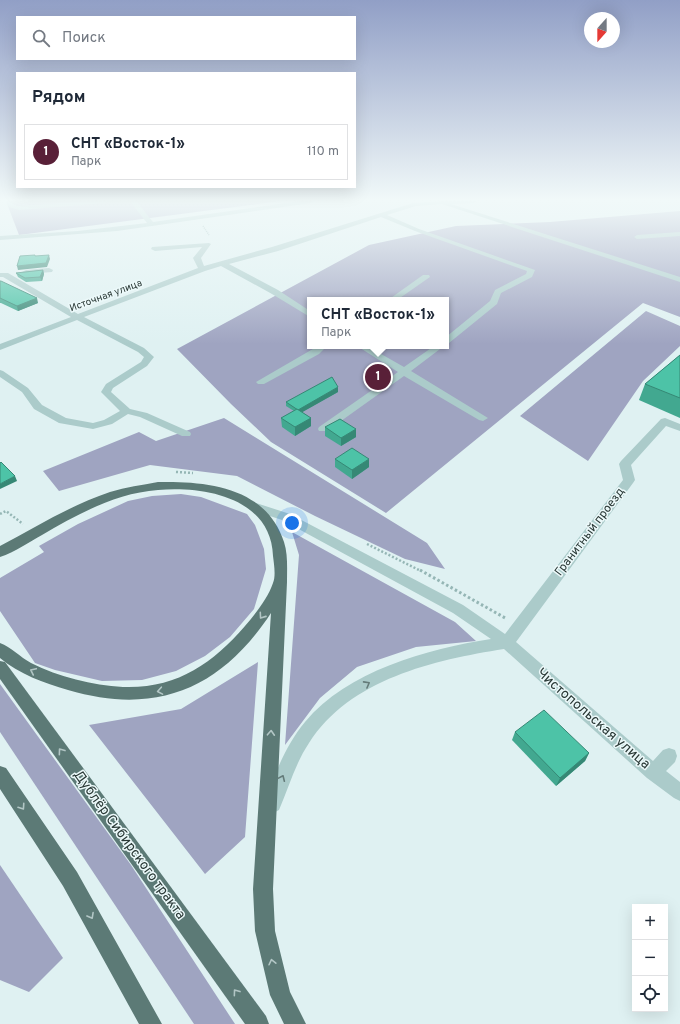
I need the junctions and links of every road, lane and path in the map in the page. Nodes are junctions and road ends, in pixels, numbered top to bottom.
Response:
1 (204, 249) edge
2 (272, 249) edge
3 (471, 249) edge
4 (583, 249) edge
5 (223, 264) junction
6 (202, 269) junction
7 (49, 270) dead end
8 (2, 275) edge
9 (426, 277) dead end
10 (680, 280) edge
11 (396, 297) edge
12 (307, 313) edge
13 (77, 317) junction
14 (449, 340) edge
15 (0, 347) edge
16 (320, 349) edge
17 (366, 349) edge
18 (436, 349) edge
19 (404, 371) junction
20 (0, 373) edge
21 (260, 382) dead end
22 (126, 411) junction
23 (482, 418) dead end
24 (680, 428) edge
25 (323, 429) dead end
26 (186, 434) dead end
27 (256, 507) junction
28 (0, 514) edge
29 (26, 532) junction
30 (0, 552) edge
31 (280, 582) junction
32 (507, 643) junction
33 (0, 650) edge
34 (0, 667) edge
35 (669, 756) dead end
36 (653, 772) junction
37 (0, 774) edge
38 (680, 792) edge
39 (265, 828) junction
40 (150, 1024) edge
41 (258, 1024) edge
42 (296, 1024) edge

1 - 6 street
2 - 5 street, Источная улица
3 - 14 street
4 - 10 street
5 - 6 street, Источная улица
5 - 12 street
6 - 13 street, Источная улица
7 - 8 street
8 - 13 street
9 - 11 street
13 - 15 street, Источная улица
13 - 22 street
16 - 21 street
17 - 19 street
18 - 19 street
19 - 23 street
19 - 25 street
20 - 22 street
22 - 26 street
24 - 32 street, Гранитный проезд
27 - 29 main road
27 - 31 main road
27 - 32 street, Чистопольская улица
28 - 29 path
29 - 30 main road
31 -> 33 main road
39 -> 31 main road
32 - 36 street, Чистопольская улица
39 -> 32 street
41 -> 34 main road, Дублёр Сибирского тракта
35 - 36 street
36 - 38 street, Чистопольская улица
37 -> 40 main road
42 -> 39 main road

